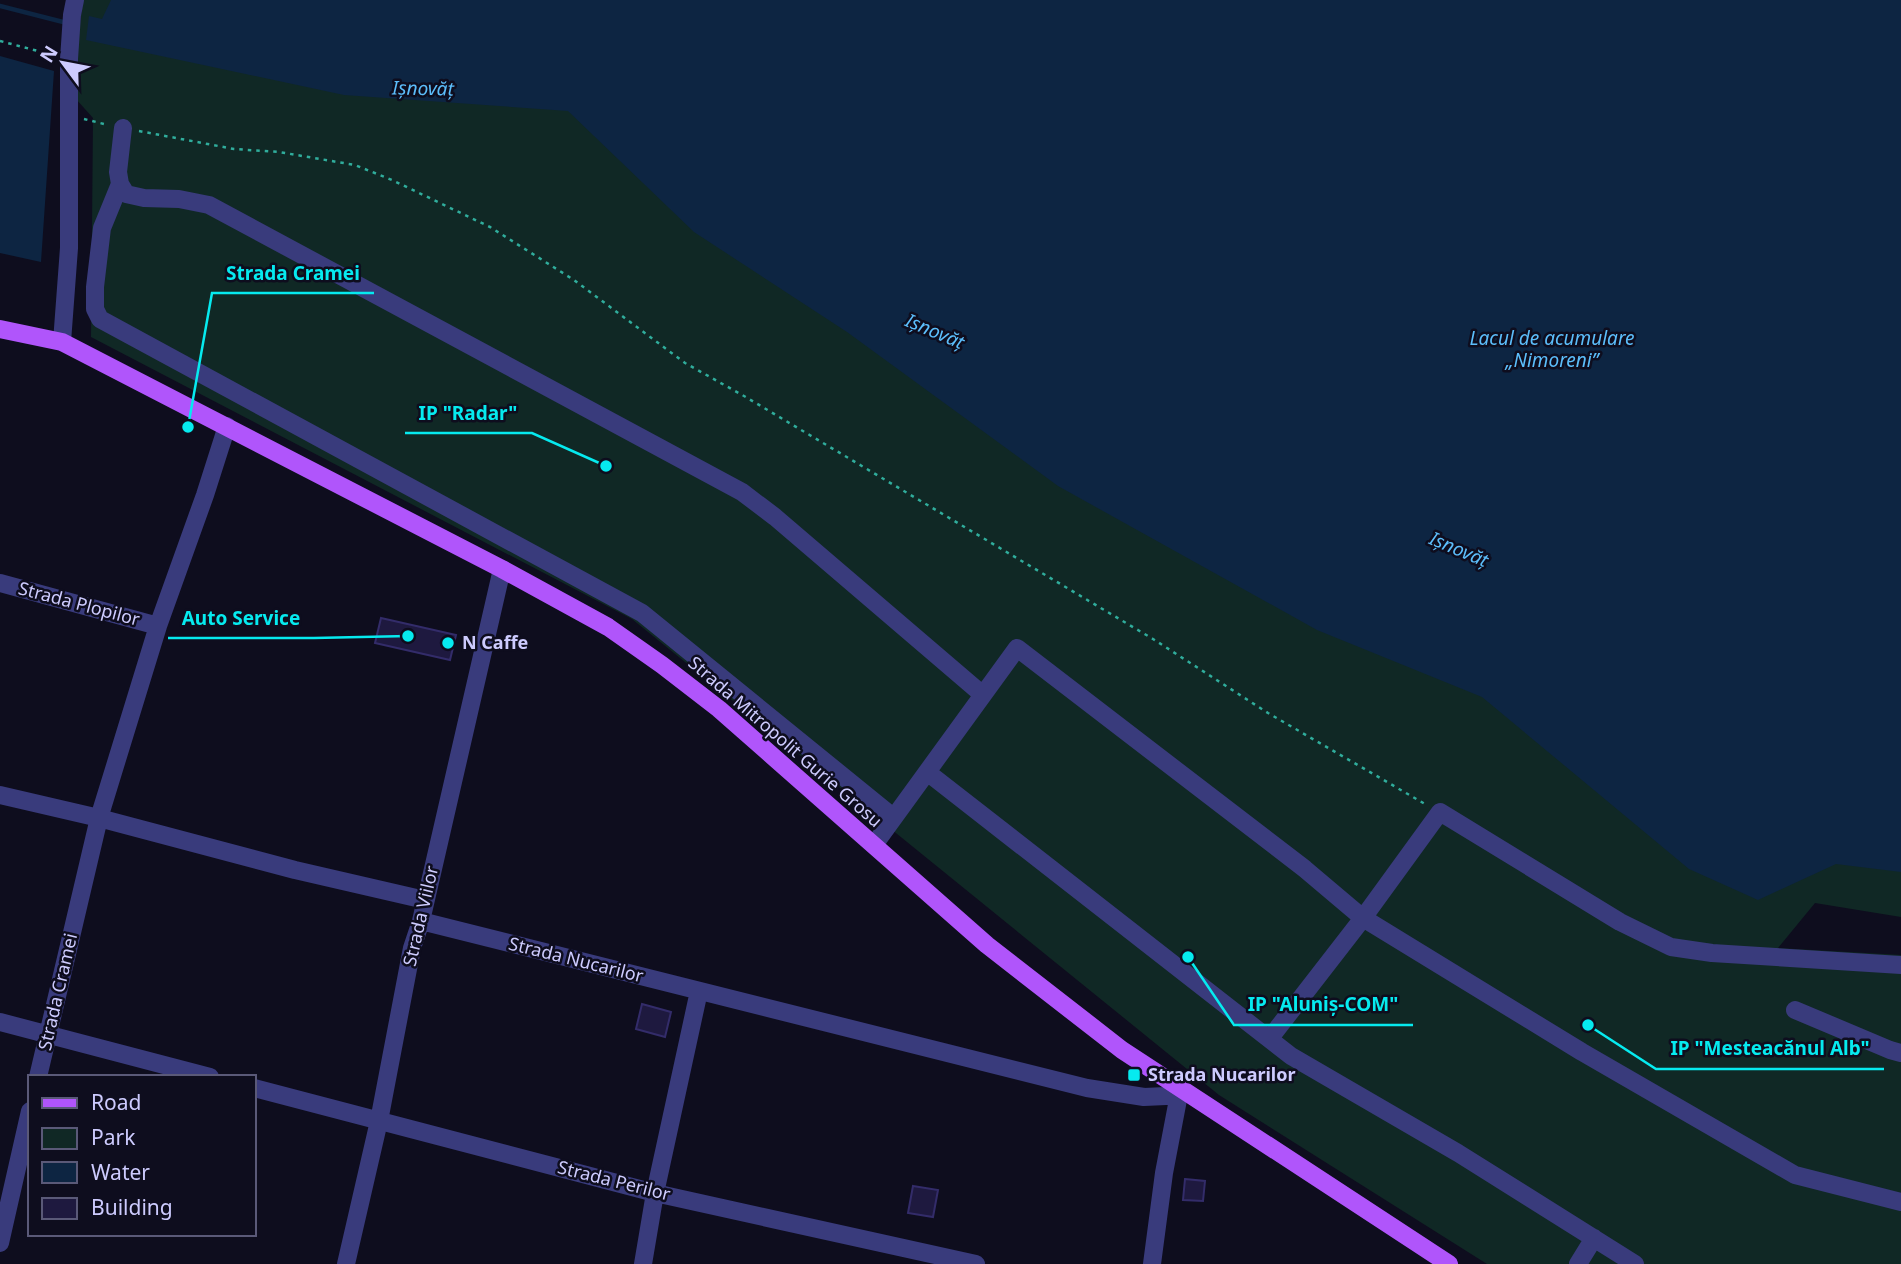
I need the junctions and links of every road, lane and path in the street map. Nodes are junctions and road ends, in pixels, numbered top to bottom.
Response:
1 (73, 8) edge
2 (0, 41) edge
3 (69, 60) junction
4 (68, 116) junction
5 (123, 128) junction
6 (120, 184) junction
7 (0, 329) edge
8 (62, 342) junction
9 (227, 426) junction
10 (502, 569) junction
11 (0, 583) edge
12 (158, 626) junction
13 (983, 695) junction
14 (927, 772) junction
15 (0, 795) edge
16 (1440, 812) junction
17 (893, 817) junction
18 (99, 818) junction
19 (874, 845) junction
20 (425, 901) junction
21 (1363, 918) junction
22 (421, 920) junction
23 (1901, 965) edge
24 (699, 991) junction
25 (1795, 1010) dead end
26 (0, 1022) edge
27 (47, 1034) junction
28 (1270, 1038) junction
29 (1901, 1053) edge
30 (38, 1075) edge
31 (203, 1075) edge
32 (256, 1089) edge
33 (1180, 1089) junction
34 (28, 1119) edge
35 (380, 1121) junction
36 (655, 1193) junction
37 (1901, 1202) edge
38 (1, 1232) edge
39 (1594, 1238) junction
40 (346, 1264) edge
41 (643, 1264) edge
42 (976, 1264) edge
43 (1152, 1264) edge
44 (1449, 1264) edge
45 (1578, 1264) edge
46 (1635, 1264) edge

1 - 3 street
2 - 3 path
3 - 4 street
4 - 5 path
4 - 8 street
5 - 6 street
5 - 16 path
6 - 13 street
6 - 17 street
7 - 8 main road, Strada Mitropolit Gurie Grosu
8 - 9 main road, Strada Mitropolit Gurie Grosu
9 - 10 main road, Strada Mitropolit Gurie Grosu
9 - 12 street, Strada Cramei
10 - 19 main road, Strada Mitropolit Gurie Grosu
10 - 20 street, Strada Viilor
11 - 12 street, Strada Plopilor
12 - 18 street, Strada Cramei
13 - 14 street
13 - 21 street
14 - 17 street
14 - 28 street
15 - 18 street
16 - 21 street
16 - 23 street
17 - 19 street
18 - 20 street
18 - 27 street, Strada Cramei
19 - 33 main road, Strada Mitropolit Gurie Grosu
20 - 22 street, Strada Viilor
21 - 28 street
21 - 37 street
22 - 24 street, Strada Nucarilor
22 - 35 street, Strada Viilor
24 - 33 street, Strada Nucarilor
24 - 36 street
25 - 29 street
26 - 27 street
27 - 30 street, Strada Cramei
27 - 31 street
28 - 39 street
32 - 35 street, Strada Perilor
33 - 43 street
33 - 44 main road, Strada Mitropolit Gurie Grosu
34 - 38 street
35 - 36 street, Strada Perilor
35 - 40 street, Strada Viilor
36 - 41 street
36 - 42 street, Strada Perilor
39 - 45 street
39 - 46 street

